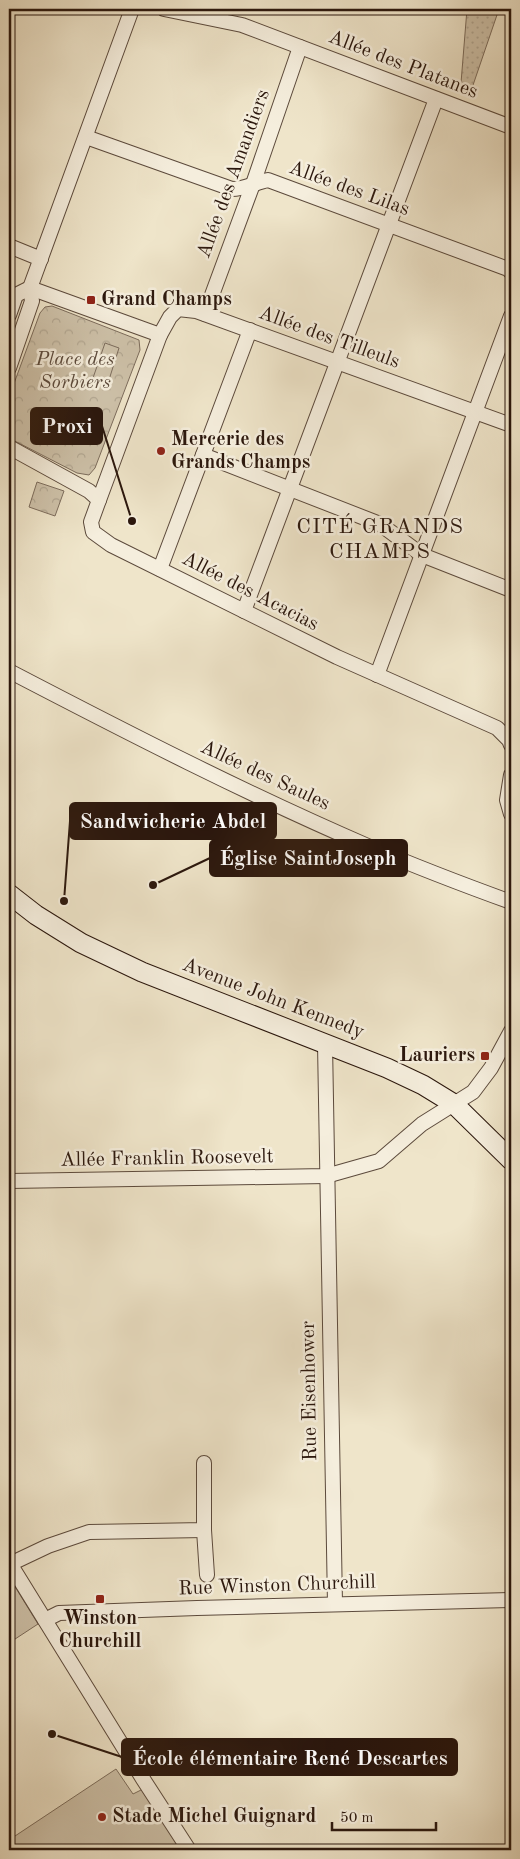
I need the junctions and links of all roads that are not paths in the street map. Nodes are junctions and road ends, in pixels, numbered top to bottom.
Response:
1 (132, 9) edge
2 (164, 9) edge
3 (300, 48) junction
4 (436, 99) junction
5 (511, 127) edge
6 (86, 137) junction
7 (253, 184) junction
8 (389, 225) junction
9 (9, 246) edge
10 (41, 259) junction
11 (511, 272) edge
12 (30, 288) junction
13 (204, 314) junction
14 (9, 316) edge
15 (511, 316) edge
16 (250, 330) junction
17 (160, 335) junction
18 (338, 362) junction
19 (9, 368) edge
20 (475, 412) junction
21 (511, 425) edge
22 (9, 447) edge
23 (203, 455) junction
24 (290, 490) junction
25 (99, 500) junction
26 (422, 555) junction
27 (160, 569) junction
28 (511, 590) edge
29 (244, 611) junction
30 (9, 672) edge
31 (377, 675) junction
32 (511, 745) edge
33 (511, 775) edge
34 (511, 814) edge
35 (9, 894) edge
36 (511, 902) edge
37 (511, 1031) edge
38 (325, 1044) junction
39 (454, 1104) junction
40 (511, 1160) edge
41 (326, 1176) junction
42 (9, 1181) edge
43 (204, 1463) dead end
44 (204, 1530) junction
45 (9, 1563) edge
46 (207, 1575) dead end
47 (511, 1600) edge
48 (335, 1604) junction
49 (45, 1620) junction
50 (189, 1850) edge

1 - 6 street
2 - 3 street, Allée des Platanes
3 - 4 street, Allée des Platanes
3 - 7 street, Allée des Amandiers
4 - 5 street, Allée des Platanes
4 - 8 street
6 - 7 street, Allée des Lilas
6 - 10 street
7 - 8 street, Allée des Lilas
7 - 13 street, Allée des Amandiers
8 - 11 street, Allée des Lilas
8 - 18 street
9 - 10 street
10 - 12 street
12 - 14 street
12 - 17 street
12 - 19 street
13 - 16 street, Allée des Tilleuls
13 - 17 street, Allée des Tilleuls
15 - 20 street
16 - 18 street, Allée des Tilleuls
16 - 23 street
17 - 25 street
18 - 20 street, Allée des Tilleuls
18 - 24 street
20 - 21 street, Allée des Tilleuls
20 - 26 street
22 - 25 street
23 - 24 street
23 - 27 street
24 - 26 street
24 - 29 street
25 - 27 street, Allée des Acacias
26 - 28 street
26 - 31 street
27 - 29 street, Allée des Acacias
29 - 31 street, Allée des Acacias
30 - 36 street, Allée des Saules
31 - 32 street, Allée des Acacias
33 - 34 street
35 - 38 main road, Avenue John Kennedy
37 - 39 street
38 - 39 main road, Avenue John Kennedy
38 - 41 street, Rue Eisenhower
39 - 40 main road, Avenue John Kennedy
39 - 41 street
41 - 42 street, Allée Franklin Roosevelt
41 - 48 street, Rue Eisenhower
43 - 44 street
44 - 45 street
44 - 46 street
45 - 49 street
47 - 48 street, Rue Winston Churchill
48 - 49 street, Rue Winston Churchill
49 - 50 street

